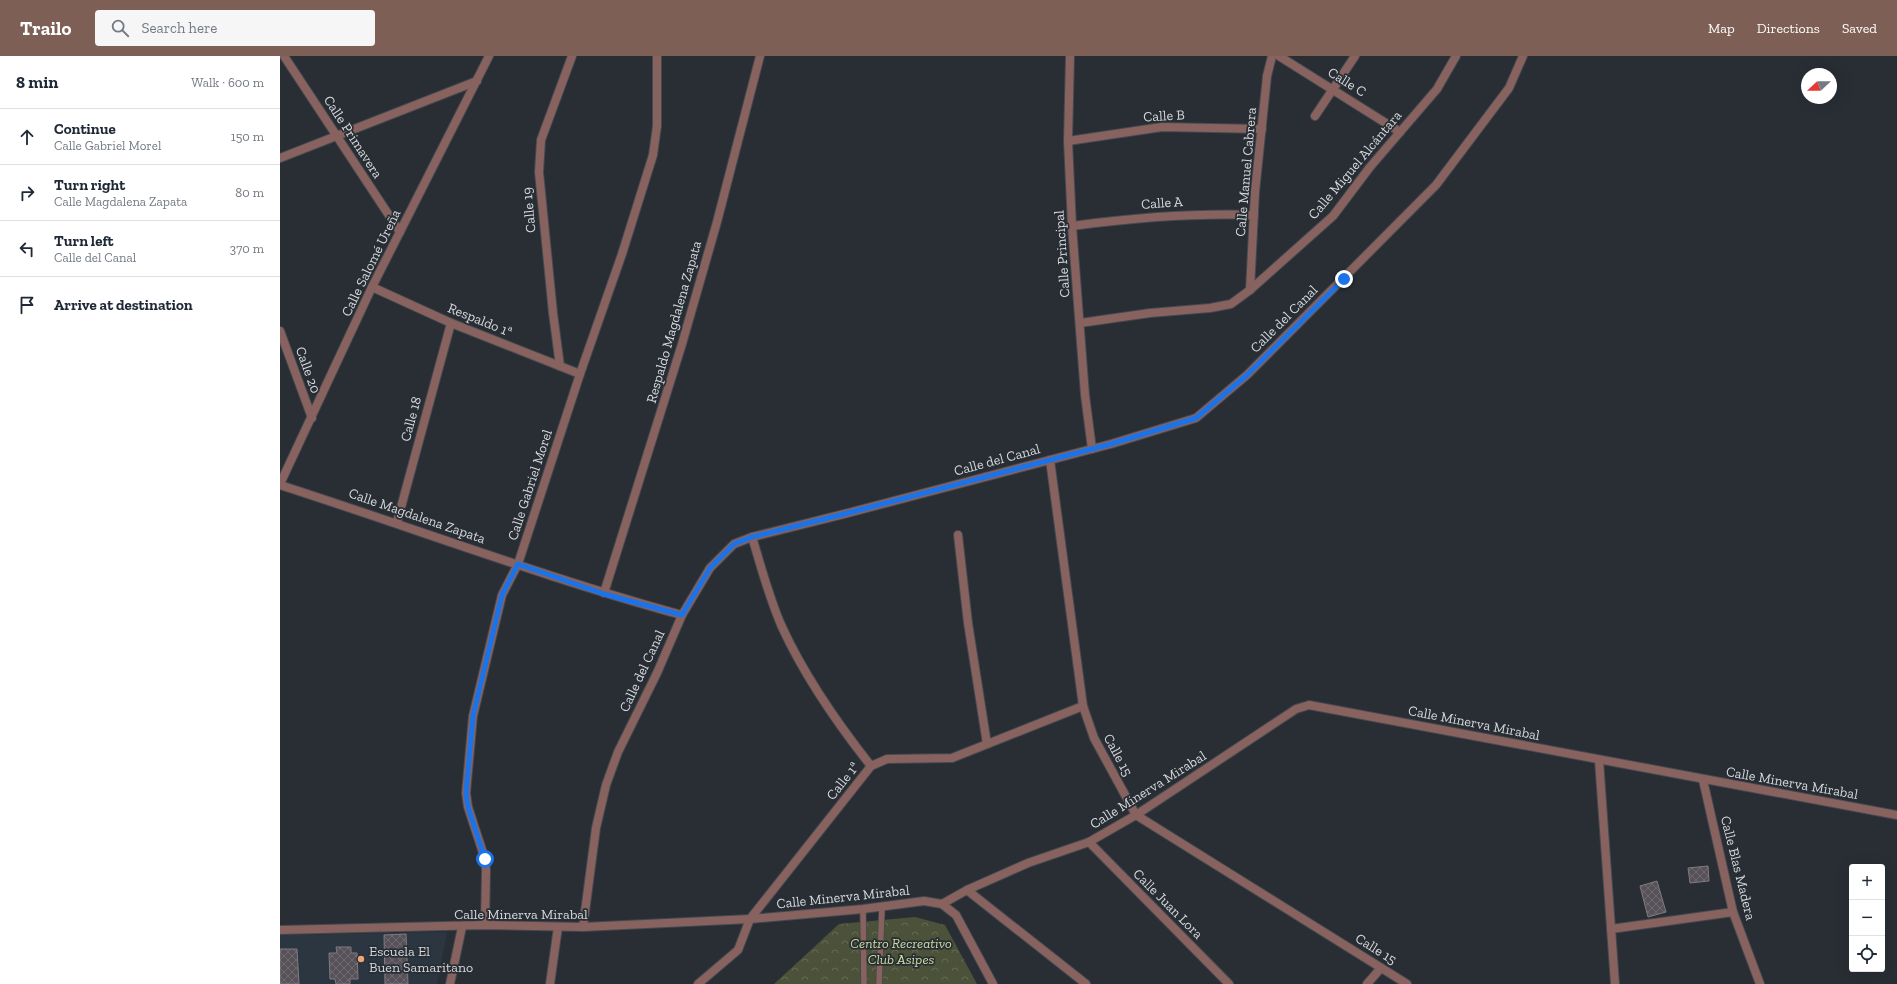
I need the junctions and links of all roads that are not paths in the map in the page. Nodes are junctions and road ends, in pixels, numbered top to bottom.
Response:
1 (284, 56) edge
2 (489, 56) edge
3 (572, 56) edge
4 (657, 56) edge
5 (760, 56) edge
6 (1070, 56) edge
7 (1272, 56) edge
8 (1279, 56) edge
9 (1355, 56) edge
10 (1456, 56) edge
11 (1523, 56) edge
12 (477, 81) junction
13 (1333, 89) junction
14 (1315, 116) dead end
15 (1262, 129) junction
16 (1400, 132) junction
17 (336, 135) junction
18 (1068, 141) junction
19 (280, 158) edge
20 (1254, 215) junction
21 (1072, 226) junction
22 (400, 232) junction
23 (372, 287) junction
24 (1250, 290) junction
25 (451, 322) junction
26 (1080, 323) junction
27 (280, 332) edge
28 (560, 366) junction
29 (580, 374) junction
30 (312, 418) junction
31 (1092, 448) junction
32 (1050, 460) junction
33 (280, 484) edge
34 (397, 522) junction
35 (958, 535) dead end
36 (752, 537) junction
37 (518, 564) junction
38 (604, 594) junction
39 (682, 615) junction
40 (1083, 706) junction
41 (987, 744) junction
42 (1599, 760) junction
43 (871, 766) junction
44 (1703, 780) junction
45 (1136, 815) junction
46 (1897, 815) edge
47 (1089, 842) junction
48 (967, 890) junction
49 (942, 904) junction
50 (882, 907) junction
51 (863, 909) junction
52 (1733, 912) junction
53 (750, 919) junction
54 (462, 926) junction
55 (485, 926) junction
56 (558, 926) junction
57 (583, 927) junction
58 (1611, 929) junction
59 (280, 930) edge
60 (1381, 968) junction
61 (450, 984) edge
62 (550, 984) edge
63 (698, 984) edge
64 (864, 984) edge
65 (880, 984) edge
66 (993, 984) edge
67 (1086, 984) edge
68 (1229, 984) edge
69 (1367, 984) edge
70 (1407, 984) edge
71 (1615, 984) edge
72 (1760, 984) edge

1 - 17 street, Calle Primavera
2 - 12 street, Calle Salomé Ureña
3 - 28 street, Calle 19
4 - 29 street, Calle Gabriel Morel
5 - 38 street, Respaldo Magdalena Zapata
6 - 18 street, Calle Principal
7 - 15 street, Calle Manuel Cabrera
8 - 13 street, Calle C
9 - 13 street
10 - 16 street, Calle Miguel Alcántara
11 - 31 street, Calle del Canal
12 - 17 street
12 - 22 street, Calle Salomé Ureña
13 - 14 street
13 - 16 street, Calle C
15 - 18 street, Calle B
15 - 20 street, Calle Manuel Cabrera
16 - 24 street, Calle Miguel Alcántara
17 - 19 street
17 - 22 street, Calle Primavera
18 - 21 street, Calle Principal
20 - 21 street, Calle A
20 - 24 street, Calle Manuel Cabrera
21 - 26 street, Calle Principal
22 - 23 street, Calle Salomé Ureña
23 - 25 street, Respaldo 1ª
23 - 30 street, Calle Salomé Ureña
24 - 26 street, Calle Miguel Alcántara
25 - 28 street, Respaldo 1ª
25 - 34 street, Calle 18
26 - 31 street, Calle Principal
27 - 30 street, Calle 20
28 - 29 street, Respaldo 1ª
29 - 37 street, Calle Gabriel Morel
30 - 33 street, Calle Salomé Ureña
31 - 32 street, Calle del Canal
32 - 36 street, Calle del Canal
32 - 40 street, Calle 15
33 - 34 street, Calle Magdalena Zapata
34 - 37 street, Calle Magdalena Zapata
35 - 41 street
36 - 39 street, Calle del Canal
36 - 43 street
37 - 38 street, Calle Magdalena Zapata
37 - 55 street, Calle Gabriel Morel
38 - 39 street, Calle Magdalena Zapata
39 - 57 street, Calle del Canal
40 - 41 street, Calle 1ª
40 - 45 street, Calle 15
41 - 43 street, Calle 1ª
42 - 44 street, Calle Minerva Mirabal
42 - 45 street, Calle Minerva Mirabal
42 - 58 street
43 - 53 street, Calle 1ª
44 - 46 street, Calle Minerva Mirabal
44 - 52 street, Calle Blas Madera
45 - 47 street, Calle Minerva Mirabal
45 - 60 street, Calle 15
47 - 48 street, Calle Minerva Mirabal
47 - 68 street, Calle Juan Lora
48 - 49 street, Calle Minerva Mirabal
48 - 67 street
49 - 50 street, Calle Minerva Mirabal
49 - 66 street
50 - 51 street, Calle Minerva Mirabal
50 - 65 lane
51 - 53 street, Calle Minerva Mirabal
51 - 64 lane
52 - 58 street
52 - 72 street, Calle Blas Madera
53 - 57 street, Calle Minerva Mirabal
53 - 63 street, Calle 1ª
54 - 55 street, Calle Minerva Mirabal
54 - 59 street, Calle Minerva Mirabal
54 - 61 street
55 - 56 street, Calle Minerva Mirabal
56 - 57 street, Calle Minerva Mirabal
56 - 62 street
58 - 71 street
60 - 69 street
60 - 70 street, Calle 15

